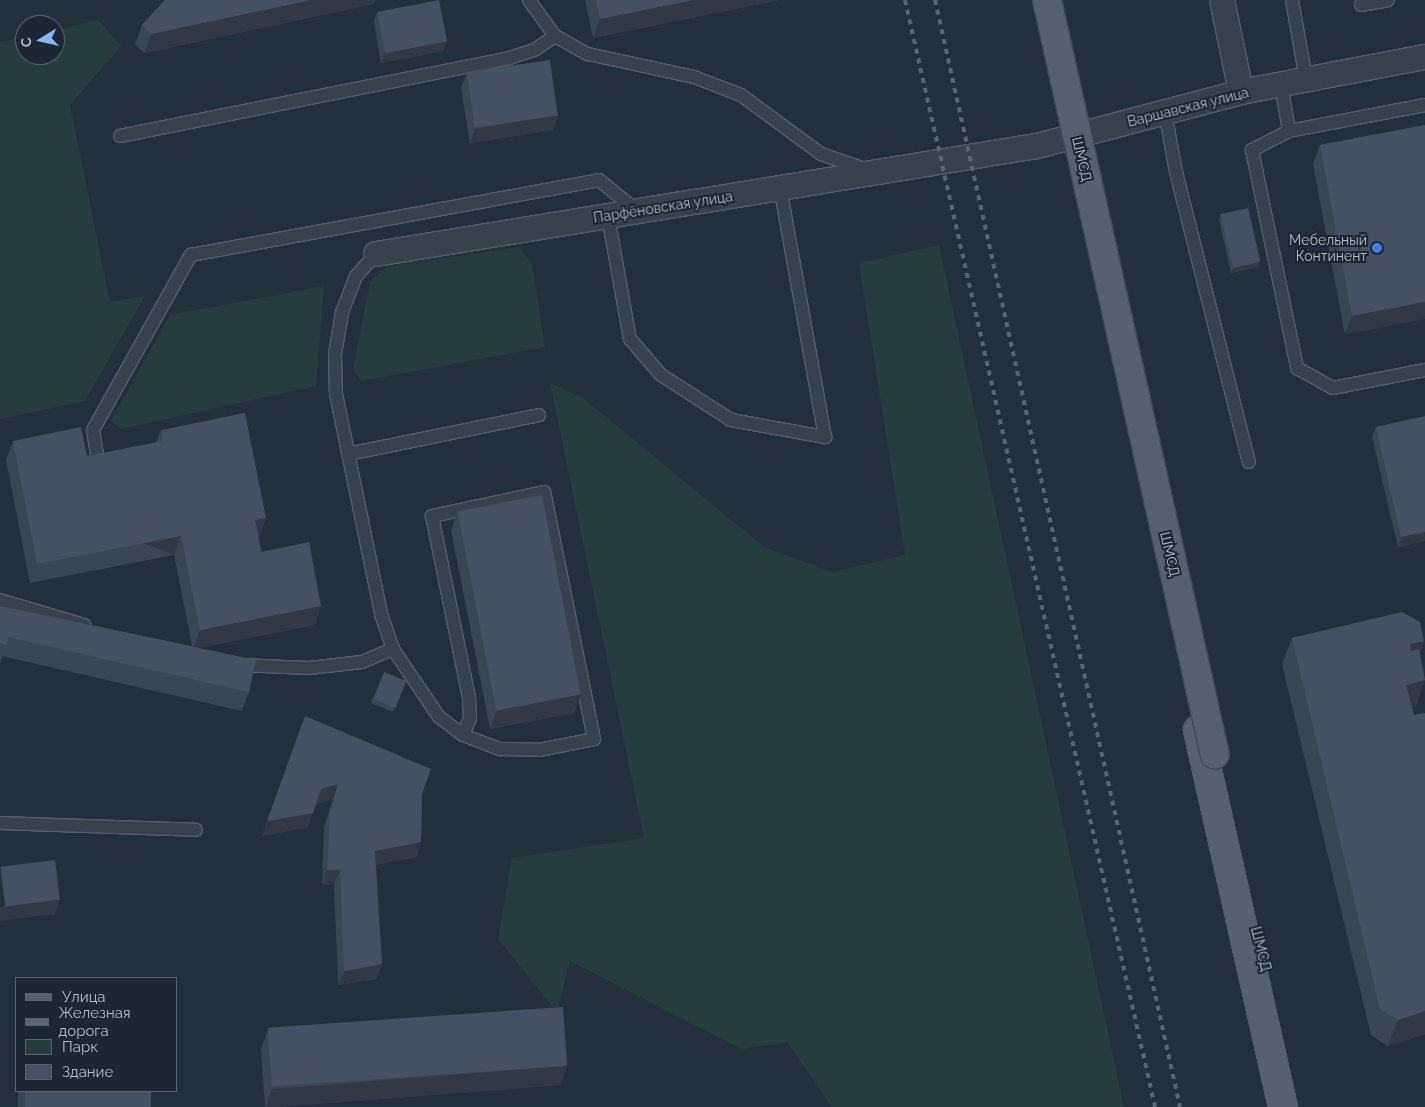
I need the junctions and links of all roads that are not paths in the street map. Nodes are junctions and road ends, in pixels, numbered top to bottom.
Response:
1 (528, 0) edge
2 (1033, 0) edge
3 (1047, 0) edge
4 (1222, 0) edge
5 (1292, 0) edge
6 (1388, 0) edge
7 (1361, 5) dead end
8 (555, 36) junction
9 (1425, 57) edge
10 (1306, 79) junction
11 (1281, 84) junction
12 (1241, 92) junction
13 (1425, 105) edge
14 (1165, 112) junction
15 (1289, 131) junction
16 (120, 136) dead end
17 (951, 160) joint
18 (872, 172) junction
19 (780, 187) junction
20 (637, 211) junction
21 (608, 216) junction
22 (376, 254) joint
23 (1425, 370) edge
24 (539, 415) dead end
25 (348, 454) junction
26 (98, 461) edge
27 (1249, 462) dead end
28 (0, 600) edge
29 (95, 628) edge
30 (393, 649) junction
31 (228, 663) edge
32 (463, 735) junction
33 (0, 823) edge
34 (196, 830) dead end
35 (1283, 1107) edge
36 (1300, 1107) edge

1 - 8 lane
2 - 35 main road, ШМСД
3 - 36 main road, ШМСД, bridge
4 - 12 street
5 - 10 lane
6 - 7 lane
8 - 16 lane
8 - 18 lane
9 - 10 street, Варшавская улица
10 - 11 street, Варшавская улица
11 - 12 street, Варшавская улица
11 - 15 lane
12 - 14 street, Варшавская улица
13 - 15 lane
14 - 17 street, Варшавская улица
14 - 27 lane
15 - 23 lane
17 - 18 street, Парфёновская улица
18 - 19 street, Парфёновская улица
19 - 20 street, Парфёновская улица
19 - 21 lane
20 - 21 street, Парфёновская улица
20 - 26 lane
21 - 22 street, Парфёновская улица
22 - 25 lane
24 - 25 lane
25 - 30 lane
28 - 29 lane
30 - 31 lane
30 - 32 lane
32 - 32 lane
33 - 34 lane

